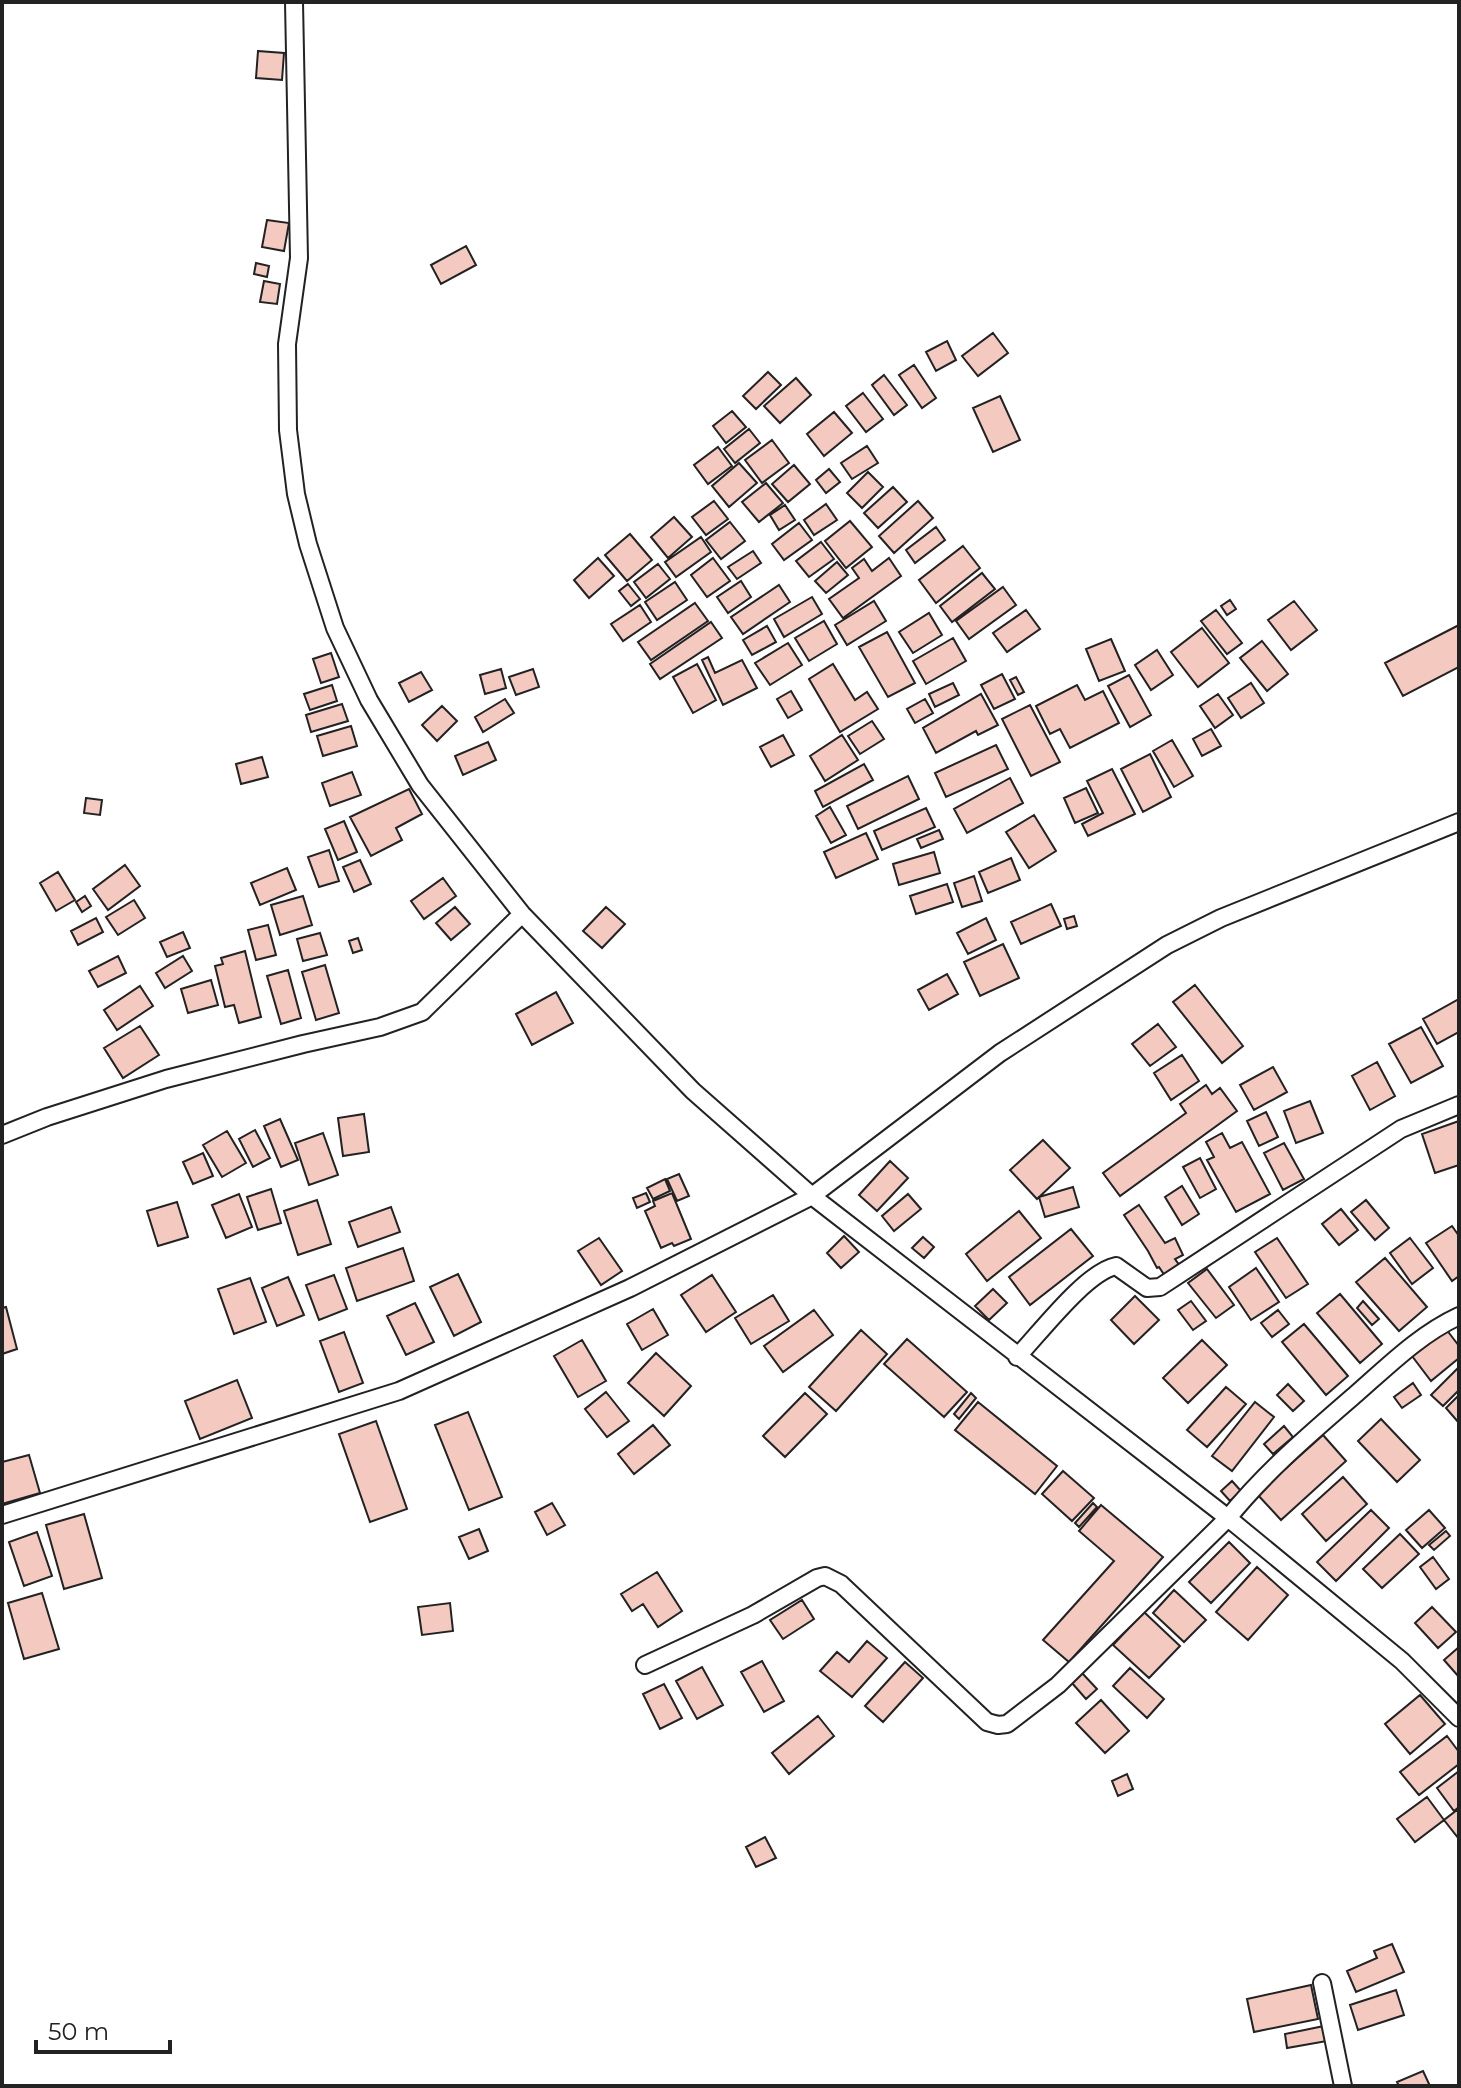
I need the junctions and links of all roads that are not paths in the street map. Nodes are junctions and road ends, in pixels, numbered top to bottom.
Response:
1 (294, 2) edge
2 (1459, 822) edge
3 (522, 914) junction
4 (1459, 1105) edge
5 (2, 1135) edge
6 (812, 1196) junction
7 (1459, 1316) edge
8 (1017, 1357) junction
9 (2, 1515) edge
10 (1228, 1518) junction
11 (645, 1665) dead end
12 (1459, 1718) edge
13 (1322, 1983) dead end
14 (1343, 2086) edge

1 - 3 street
2 - 6 street
3 - 5 street
3 - 6 street
4 - 8 street
6 - 8 street
6 - 9 street
7 - 10 street
8 - 10 street
10 - 11 street
10 - 12 street
13 - 14 street

